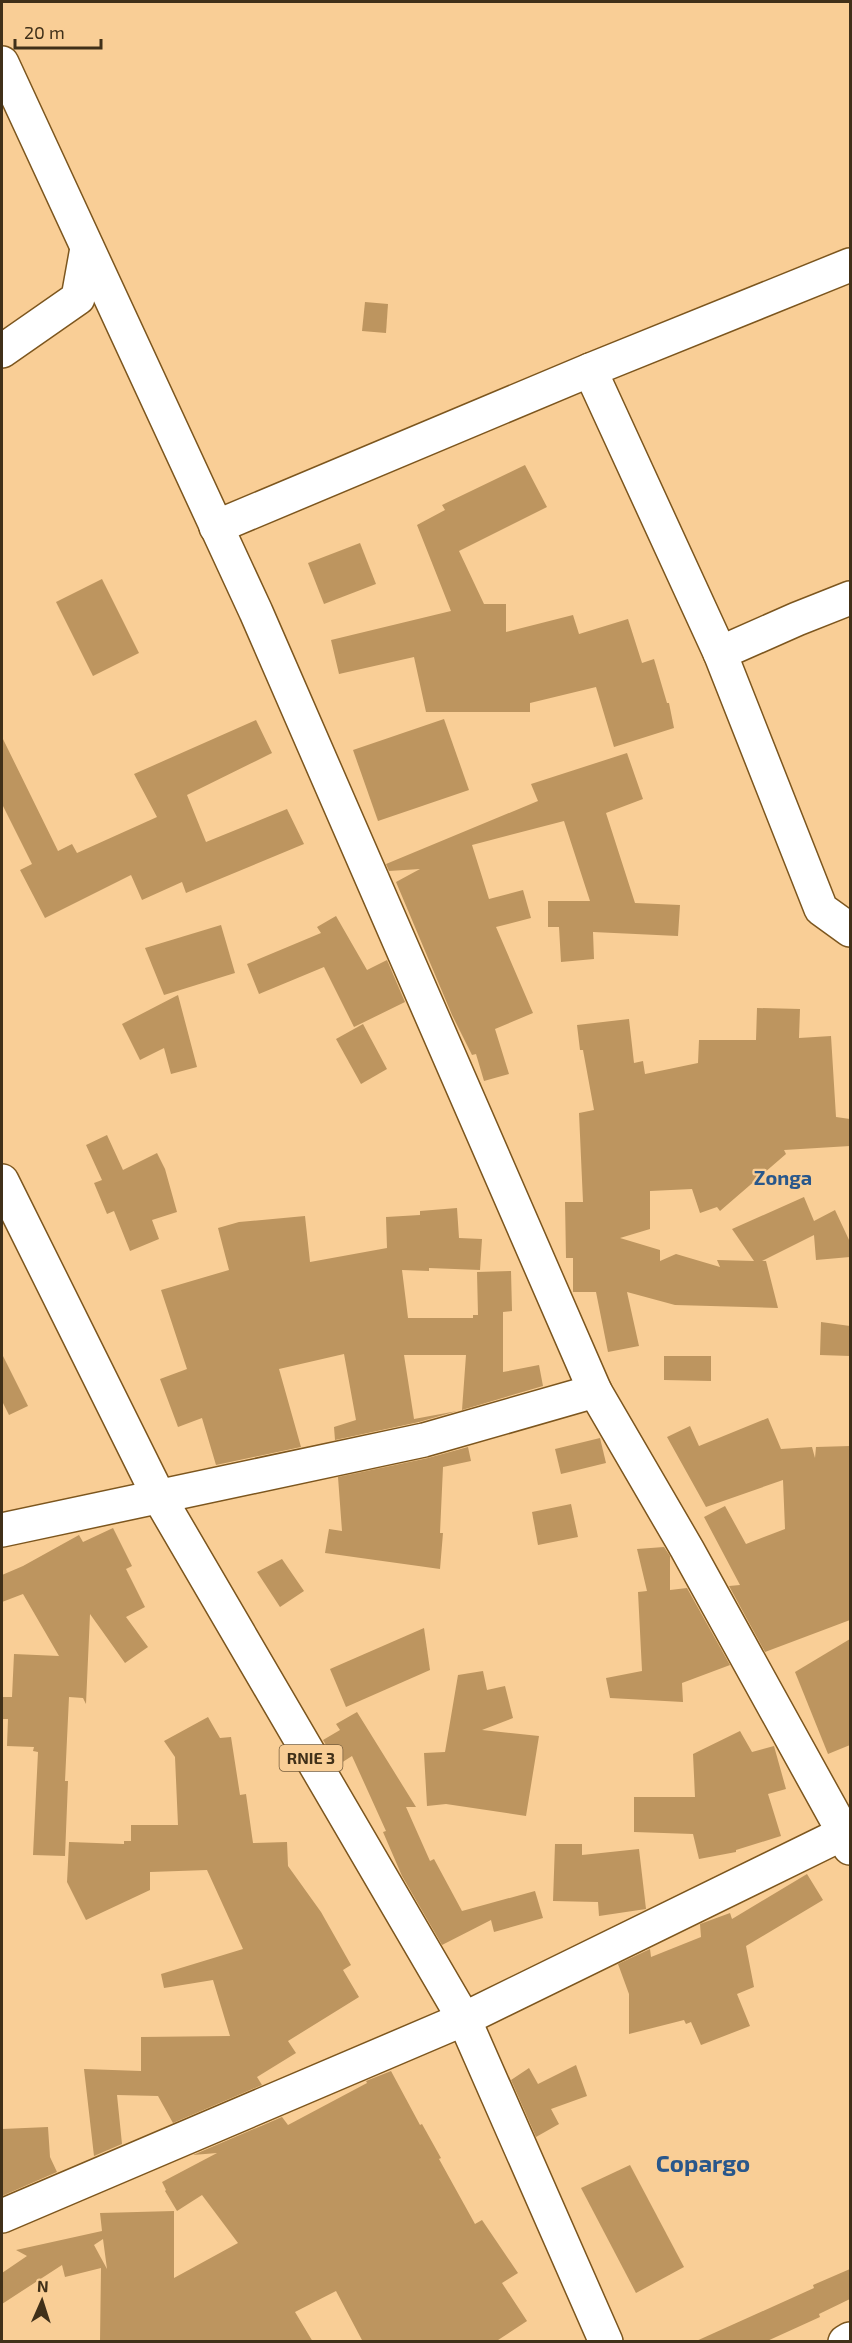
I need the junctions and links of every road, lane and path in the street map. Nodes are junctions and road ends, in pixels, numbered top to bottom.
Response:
1 (2, 63) edge
2 (87, 248) junction
3 (850, 265) edge
4 (2, 351) edge
5 (590, 370) junction
6 (216, 527) junction
7 (850, 598) edge
8 (720, 653) junction
9 (850, 930) edge
10 (2, 1181) edge
11 (595, 1391) junction
12 (159, 1497) junction
13 (2, 1530) edge
14 (848, 1837) edge
15 (464, 2019) junction
16 (2, 2216) edge
17 (850, 2339) edge
18 (606, 2342) edge
19 (845, 2342) edge

1 - 2 main road
2 - 4 main road
2 - 6 main road
3 - 5 main road
5 - 6 main road
5 - 8 main road
6 - 11 main road
7 - 8 main road
8 - 9 main road
10 - 12 main road, RNIE 3
11 - 12 main road
11 - 14 main road
12 - 13 main road
12 - 15 main road, RNIE 3
14 - 15 main road
15 - 16 main road
15 - 18 main road, RNIE 3
17 - 19 main road

